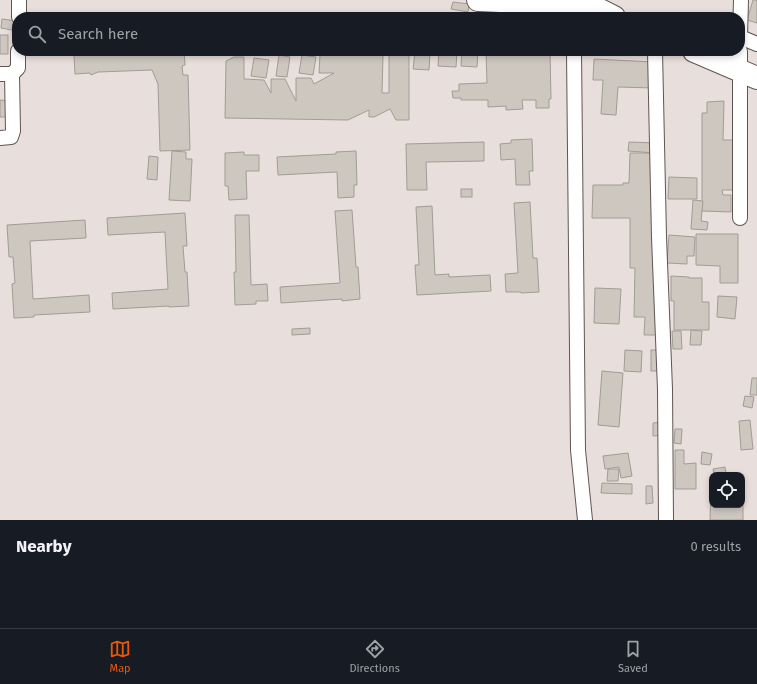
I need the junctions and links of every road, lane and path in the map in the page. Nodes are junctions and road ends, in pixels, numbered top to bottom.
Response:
1 (19, 0) edge
2 (478, 0) edge
3 (741, 0) edge
4 (573, 11) edge
5 (19, 12) edge
6 (604, 12) edge
7 (741, 12) edge
8 (745, 39) edge
9 (757, 44) edge
10 (18, 56) edge
11 (574, 56) edge
12 (655, 56) edge
13 (711, 56) edge
14 (745, 66) edge
15 (6, 74) edge
16 (0, 138) edge
17 (740, 218) dead end
18 (585, 520) edge
19 (666, 520) edge

1 - 5 street
2 - 4 main road
3 - 7 street
4 - 6 main road
8 - 9 street
10 - 15 street
11 - 18 street
12 - 19 street
13 - 14 main road
14 - 17 street
15 - 16 street

